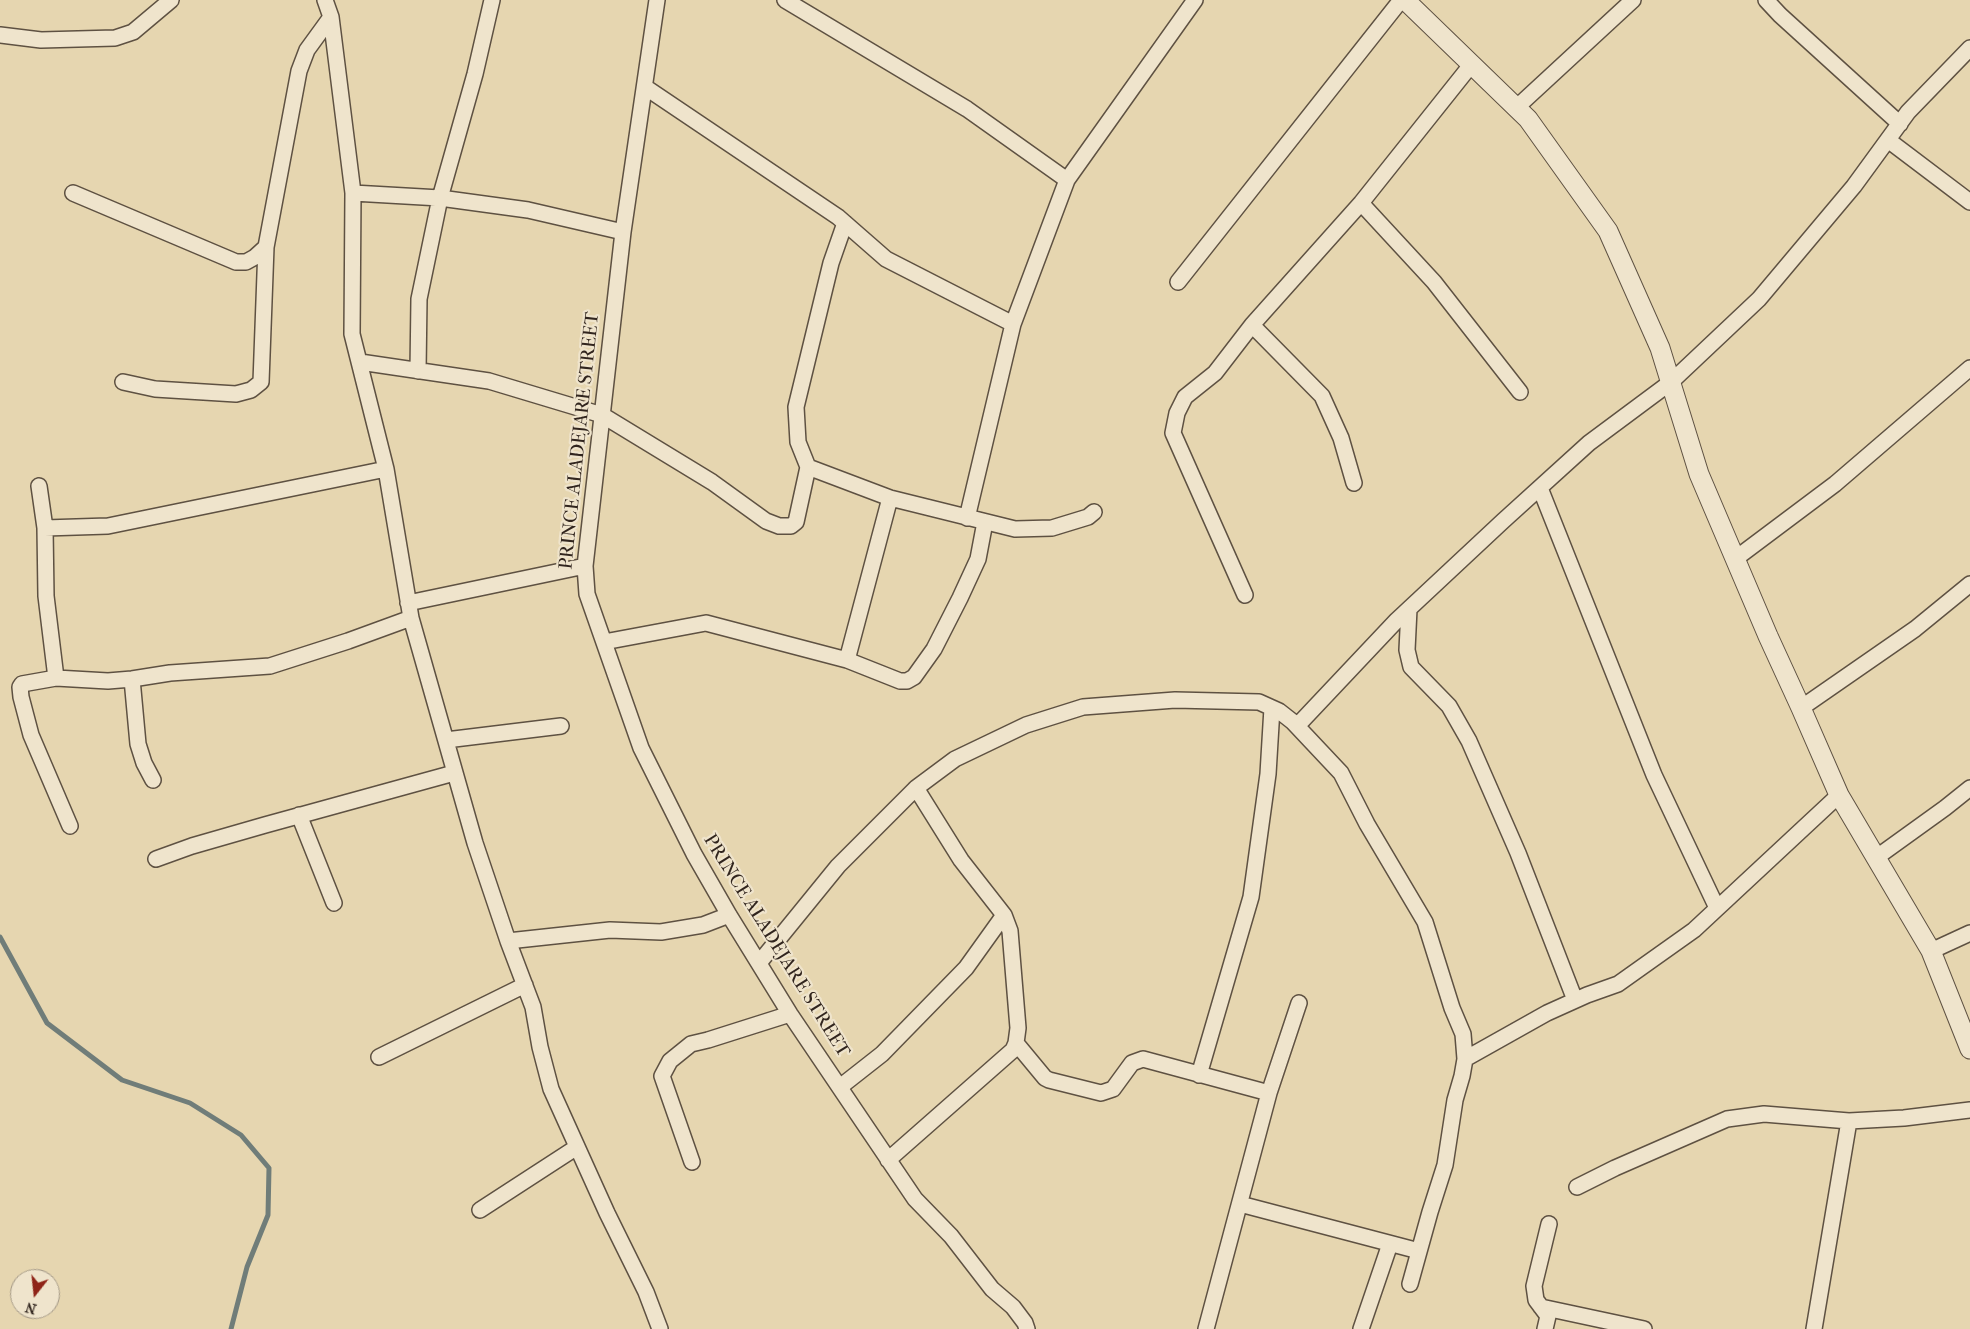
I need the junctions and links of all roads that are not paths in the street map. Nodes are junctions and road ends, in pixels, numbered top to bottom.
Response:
1 (171, 0) edge
2 (325, 0) edge
3 (492, 0) edge
4 (657, 0) edge
5 (785, 0) edge
6 (1195, 0) edge
7 (1401, 0) edge
8 (1405, 0) edge
9 (1633, 0) edge
10 (1766, 0) edge
11 (331, 17) junction
12 (0, 35) edge
13 (1970, 48) edge
14 (1471, 65) junction
15 (645, 86) junction
16 (1516, 108) junction
17 (1900, 124) junction
18 (1888, 140) junction
19 (1067, 180) junction
20 (352, 193) junction
21 (73, 194) dead end
22 (440, 198) junction
23 (1970, 202) edge
24 (1361, 203) junction
25 (845, 223) junction
26 (623, 232) junction
27 (266, 247) junction
28 (1178, 282) dead end
29 (1013, 324) junction
30 (1252, 326) junction
31 (360, 362) junction
32 (1970, 368) edge
33 (418, 371) junction
34 (123, 382) dead end
35 (1671, 382) junction
36 (1520, 392) dead end
37 (602, 416) junction
38 (808, 467) junction
39 (386, 469) junction
40 (1354, 483) dead end
41 (39, 486) dead end
42 (1540, 488) junction
43 (890, 498) junction
44 (1094, 512) dead end
45 (967, 518) junction
46 (985, 522) junction
47 (45, 528) junction
48 (1735, 559) junction
49 (586, 566) junction
50 (1970, 584) edge
51 (1245, 595) dead end
52 (1409, 609) junction
53 (409, 610) junction
54 (604, 642) junction
55 (847, 660) junction
56 (56, 678) junction
57 (132, 679) junction
58 (1272, 708) junction
59 (1802, 708) junction
60 (561, 726) dead end
61 (1297, 726) junction
62 (446, 740) junction
63 (454, 773) junction
64 (153, 780) dead end
65 (916, 788) junction
66 (1970, 788) edge
67 (1838, 795) junction
68 (299, 815) junction
69 (70, 826) dead end
70 (1877, 858) junction
71 (156, 860) dead end
72 (334, 903) dead end
73 (1717, 908) junction
74 (1004, 914) junction
75 (729, 915) junction
76 (1970, 933) edge
77 (508, 941) junction
78 (1931, 951) junction
79 (759, 963) junction
80 (525, 985) junction
81 (1575, 1000) junction
82 (1300, 1004) dead end
83 (790, 1014) junction
84 (1016, 1042) junction
85 (1970, 1050) edge
86 (379, 1057) dead end
87 (1465, 1059) junction
88 (1199, 1075) junction
89 (840, 1087) junction
90 (1269, 1093) junction
91 (1970, 1110) edge
92 (1849, 1121) junction
93 (577, 1147) junction
94 (888, 1160) junction
95 (692, 1162) dead end
96 (1577, 1187) dead end
97 (1240, 1204) junction
98 (480, 1210) dead end
99 (1549, 1224) dead end
100 (1390, 1244) junction
101 (1419, 1251) junction
102 (1410, 1284) dead end
103 (1541, 1307) junction
104 (660, 1329) edge
105 (1028, 1329) edge
106 (1206, 1329) edge
107 (1361, 1329) edge
108 (1545, 1329) edge
109 (1644, 1329) edge
110 (1814, 1329) edge

1 - 12 street
2 - 11 street
3 - 22 street
4 - 15 street, PRINCE ALADEJARE STREET
5 - 19 street
6 - 19 street
7 - 28 street
8 - 14 street
9 - 16 street
10 - 17 street
11 - 20 street
11 - 27 street
13 - 17 street
14 - 16 street
14 - 24 street
15 - 25 street
15 - 26 street, PRINCE ALADEJARE STREET
16 - 35 street
17 - 18 street
18 - 23 street
18 - 35 street
19 - 29 street
20 - 22 street
20 - 31 street
21 - 27 street
22 - 26 street
22 - 33 street
24 - 30 street
24 - 36 street
25 - 29 street
25 - 38 street
26 - 37 street, PRINCE ALADEJARE STREET
27 - 34 street
29 - 45 street
30 - 40 street
30 - 51 street
31 - 33 street
31 - 39 street
32 - 48 street
33 - 37 street
35 - 42 street
35 - 48 street
37 - 38 street
37 - 49 street, PRINCE ALADEJARE STREET
38 - 43 street
39 - 47 street
39 - 53 street
41 - 47 street
42 - 52 street
42 - 73 street
43 - 45 street
43 - 55 street
44 - 46 street
45 - 46 street
46 - 55 street
47 - 56 street
48 - 59 street
49 - 53 street
49 - 54 street, PRINCE ALADEJARE STREET
50 - 59 street
52 - 61 street
52 - 81 street
53 - 57 street
53 - 62 street
54 - 55 street
54 - 75 street, PRINCE ALADEJARE STREET
56 - 57 street
56 - 69 street
57 - 64 street
58 - 61 street
58 - 65 street
58 - 88 street
59 - 67 street
60 - 62 street
61 - 87 street
62 - 63 street
63 - 68 street
63 - 77 street
65 - 74 street
65 - 79 street
66 - 70 street
67 - 70 street
67 - 73 street
68 - 71 street
68 - 72 street
70 - 78 street
73 - 81 street
74 - 84 street
74 - 89 street
75 - 77 street
75 - 79 street, PRINCE ALADEJARE STREET
76 - 78 street
77 - 80 street
78 - 85 street
79 - 83 street, PRINCE ALADEJARE STREET
80 - 86 street
80 - 93 street
81 - 87 street
82 - 90 street
83 - 89 street, PRINCE ALADEJARE STREET
83 - 95 street
84 - 88 street
84 - 94 street
87 - 101 street
88 - 90 street
89 - 94 street, PRINCE ALADEJARE STREET
90 - 97 street
91 - 92 street
92 - 96 street
92 - 110 street
93 - 98 street
93 - 104 street
94 - 105 street, PRINCE ALADEJARE STREET
97 - 100 street
97 - 106 street
99 - 103 street
100 - 101 street
100 - 107 street
101 - 102 street
103 - 108 street
103 - 109 street

